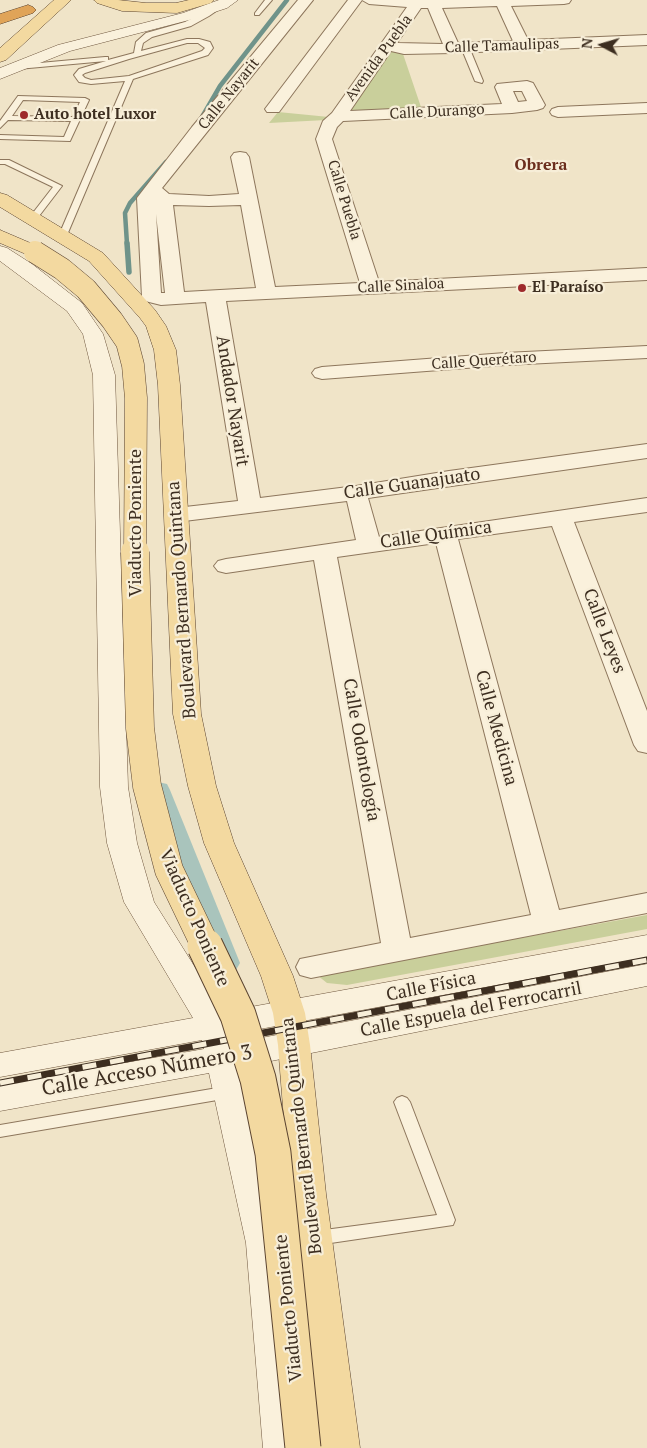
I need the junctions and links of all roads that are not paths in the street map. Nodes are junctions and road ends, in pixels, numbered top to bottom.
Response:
1 (63, 0) edge
2 (102, 0) edge
3 (206, 0) edge
4 (269, 0) edge
5 (306, 0) edge
6 (355, 0) edge
7 (369, 0) edge
8 (556, 0) edge
9 (564, 0) edge
10 (502, 1) edge
11 (424, 2) edge
12 (226, 3) edge
13 (34, 5) edge
14 (257, 14) dead end
15 (0, 19) edge
16 (0, 37) edge
17 (645, 43) edge
18 (523, 45) junction
19 (387, 46) junction
20 (459, 48) junction
21 (137, 54) junction
22 (0, 57) edge
23 (126, 57) junction
24 (16, 67) junction
25 (0, 74) edge
26 (130, 78) junction
27 (479, 81) dead end
28 (512, 108) junction
29 (647, 108) edge
30 (273, 109) dead end
31 (558, 112) dead end
32 (338, 116) junction
33 (6, 118) junction
34 (76, 119) junction
35 (0, 126) edge
36 (0, 137) edge
37 (0, 162) edge
38 (218, 189) junction
39 (154, 195) junction
40 (0, 198) edge
41 (248, 199) junction
42 (34, 218) junction
43 (0, 236) edge
44 (63, 236) junction
45 (0, 252) edge
46 (647, 274) edge
47 (371, 288) junction
48 (267, 293) junction
49 (215, 296) junction
50 (175, 298) junction
51 (647, 352) edge
52 (322, 373) dead end
53 (647, 451) edge
54 (356, 493) junction
55 (647, 505) edge
56 (250, 506) junction
57 (176, 515) junction
58 (561, 518) junction
59 (444, 534) junction
60 (369, 545) junction
61 (324, 552) junction
62 (226, 566) dead end
63 (647, 745) edge
64 (647, 903) edge
65 (547, 921) junction
66 (647, 946) edge
67 (397, 949) junction
68 (312, 967) dead end
69 (647, 975) edge
70 (292, 1029) junction
71 (218, 1041) junction
72 (0, 1065) edge
73 (230, 1092) junction
74 (0, 1098) edge
75 (402, 1102) dead end
76 (0, 1131) edge
77 (314, 1238) junction
78 (283, 1448) edge
79 (303, 1448) edge
80 (340, 1448) edge

1 - 22 main road
2 - 3 main road
4 - 14 lane
5 - 39 street, Calle Nayarit
6 - 30 street
7 - 11 street
8 - 9 street
8 - 10 street
10 - 11 street
10 - 18 street
11 - 19 street, Avenida Puebla
11 - 20 street
12 - 21 lane
12 - 24 street
13 - 15 highway
13 - 16 main road
17 - 18 street, Calle Tamaulipas
18 - 20 street, Calle Tamaulipas
19 - 20 street, Calle Tamaulipas
19 - 32 street, Avenida Puebla
20 - 27 lane
21 - 23 lane
21 - 26 lane
23 - 24 lane
23 - 26 lane
24 - 25 street
26 - 44 lane
28 - 28 street, Calle Durango
28 - 32 street, Calle Durango
29 - 31 street
32 - 47 street, Calle Puebla
33 - 34 lane
33 - 34 lane
33 - 35 lane
34 - 36 lane
37 - 42 lane
38 - 39 street
38 - 41 street
38 - 41 street
39 - 50 street
39 - 50 street, Calle Sinaloa
40 - 42 main road, Boulevard Bernardo Quintana
41 - 48 street
42 - 44 main road, Boulevard Bernardo Quintana
43 - 79 main road, Viaducto Poniente, bridge
44 - 57 main road, Boulevard Bernardo Quintana
45 - 71 street
46 - 47 street, Calle Sinaloa
47 - 48 street, Calle Sinaloa
48 - 49 street, Calle Sinaloa
49 - 50 street, Calle Sinaloa
49 - 56 street, Andador Nayarit
51 - 52 street, Calle Querétaro
53 - 54 street, Calle Guanajuato
54 - 56 street, Calle Guanajuato
54 - 60 street
55 - 58 street, Calle Química
56 - 57 street, Calle Guanajuato
57 - 70 main road, Boulevard Bernardo Quintana
58 - 59 street, Calle Química
58 - 63 street, Calle Leyes
59 - 60 street, Calle Química
59 - 65 street, Calle Medicina
60 - 61 street, Calle Química
61 - 62 street, Calle Química
61 - 67 street, Calle Odontología
64 - 65 street
65 - 67 street
66 - 70 street, Calle Física
67 - 68 street
69 - 70 street, Calle Espuela del Ferrocarril
70 - 71 street, Calle Acceso Número 3
70 - 77 main road, Boulevard Bernardo Quintana
71 - 72 street, Calle Acceso Número 3
71 - 73 street
71 - 74 street, Calle Acceso Número 3
73 - 76 lane
73 - 78 street
75 - 77 lane
77 - 80 main road, Boulevard Bernardo Quintana

